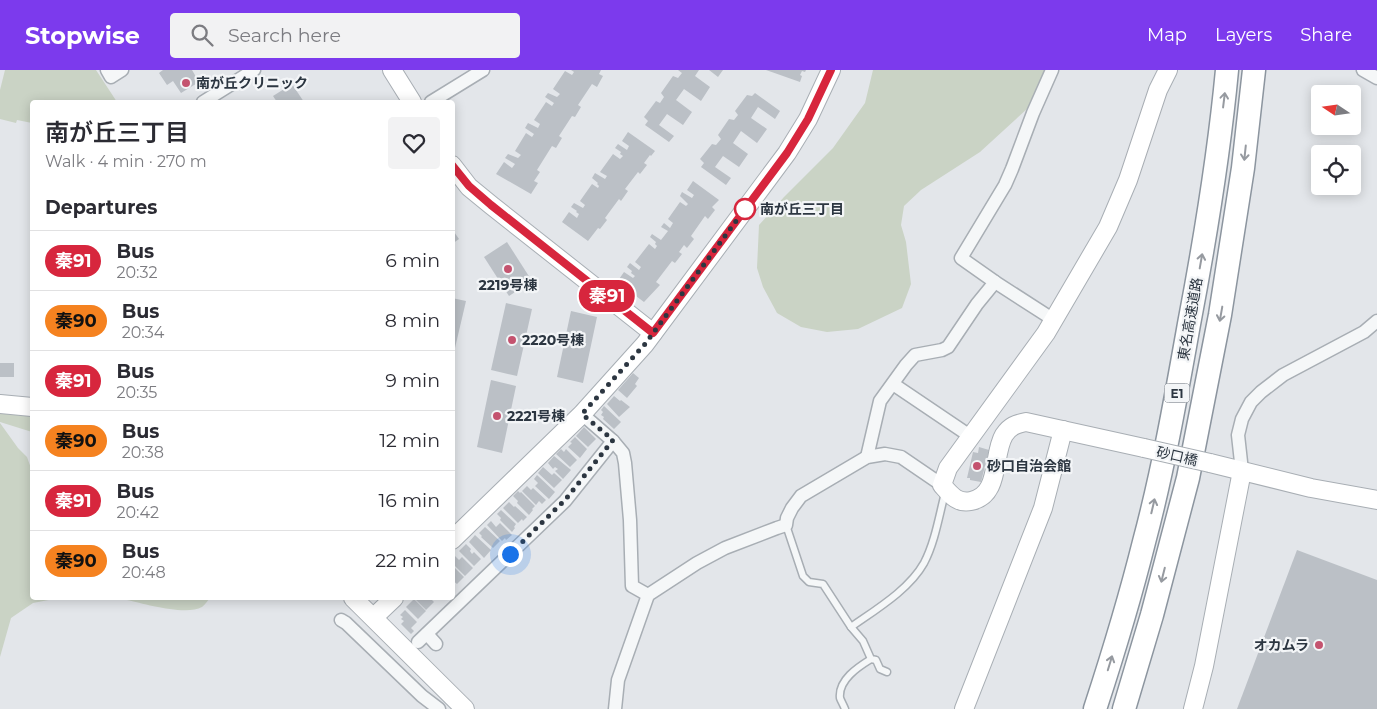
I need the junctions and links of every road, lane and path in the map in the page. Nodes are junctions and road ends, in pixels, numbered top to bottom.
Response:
1 (107, 70) edge
2 (122, 70) edge
3 (254, 70) edge
4 (392, 70) edge
5 (483, 70) edge
6 (831, 70) edge
7 (1052, 70) edge
8 (1168, 70) edge
9 (1227, 70) edge
10 (1254, 70) edge
11 (1363, 70) edge
12 (1377, 78) edge
13 (206, 100) edge
14 (411, 100) edge
15 (434, 100) edge
16 (455, 169) edge
17 (995, 282) junction
18 (1054, 320) junction
19 (1377, 321) edge
20 (653, 333) junction
21 (893, 384) junction
22 (0, 404) edge
23 (30, 407) edge
24 (582, 414) junction
25 (1063, 430) junction
26 (970, 436) junction
27 (613, 440) junction
28 (867, 457) junction
29 (1242, 471) junction
30 (944, 487) junction
31 (1377, 500) edge
32 (786, 525) junction
33 (455, 537) edge
34 (648, 595) junction
35 (355, 600) edge
36 (392, 600) edge
37 (374, 618) junction
38 (341, 620) dead end
39 (851, 627) junction
40 (436, 644) dead end
41 (871, 659) junction
42 (887, 672) dead end
43 (439, 709) edge
44 (465, 709) edge
45 (615, 709) edge
46 (845, 709) edge
47 (964, 709) edge
48 (1095, 709) edge
49 (1124, 709) edge
50 (1193, 709) edge

1 - 2 street
3 - 13 street
4 - 14 street
5 - 15 street
6 - 20 street
7 - 17 street
8 - 18 street
48 -> 9 highway, 東名高速道路 / E1
10 -> 49 highway, 東名高速道路 / E1
11 - 12 street
16 - 20 street
17 - 18 street
17 - 21 street
18 - 26 street
19 - 29 street
20 - 24 street
21 - 26 street
21 - 28 street
22 - 23 street
24 - 27 street
24 - 33 street
25 - 29 street, 砂口橋, bridge
25 - 30 street, 砂口橋
25 - 47 street
26 - 30 street
27 - 34 street
27 - 40 street
28 - 30 street
28 - 32 street
29 - 31 street, 砂口橋
29 - 50 street
30 - 39 lane
32 - 34 street
32 - 39 lane
34 - 45 street
35 - 37 street
36 - 37 street
37 - 44 street
38 - 43 street
39 - 41 lane
41 - 42 lane
41 - 46 lane

